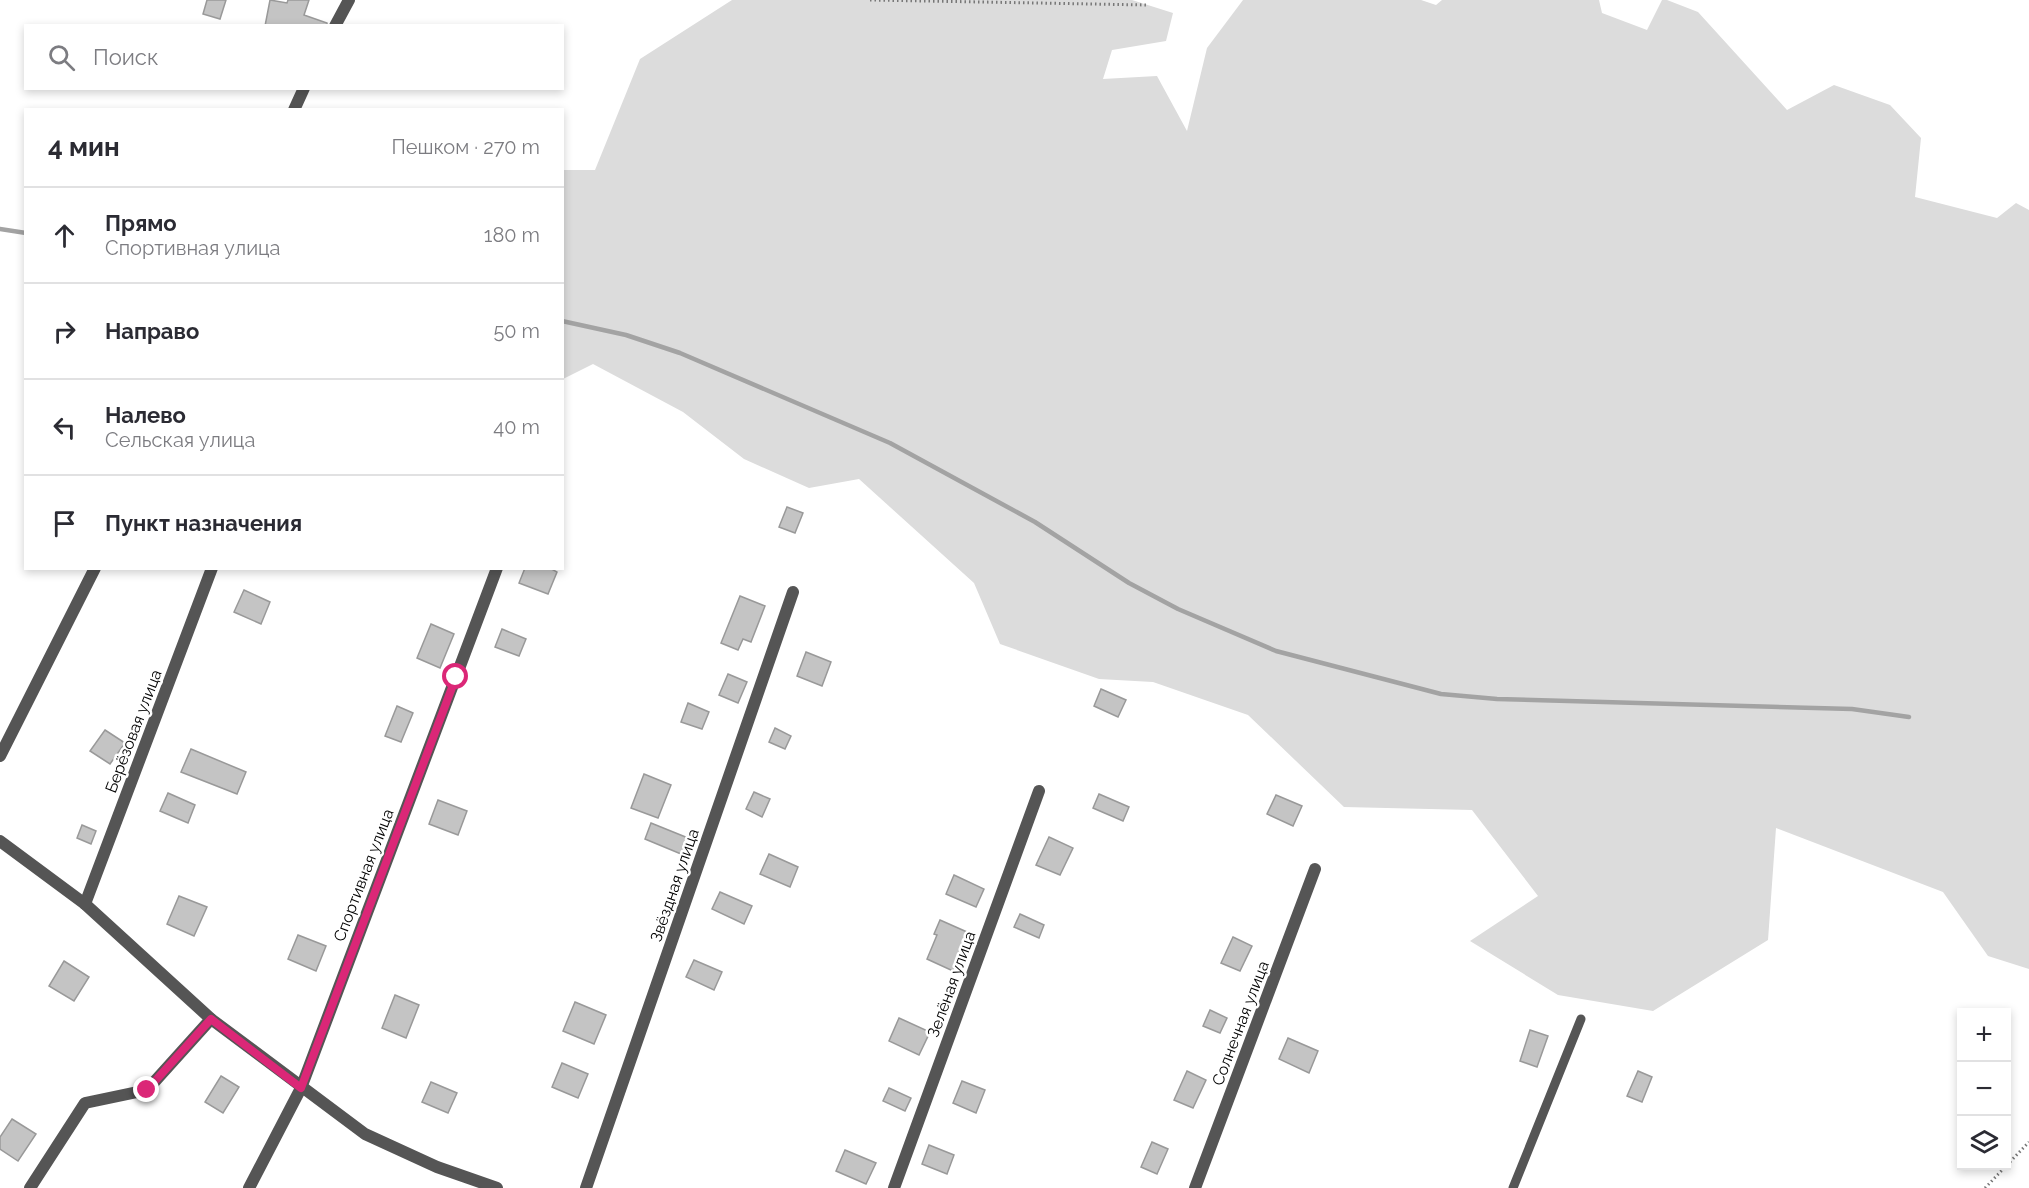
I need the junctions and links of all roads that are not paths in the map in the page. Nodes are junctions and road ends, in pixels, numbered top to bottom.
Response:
1 (349, 0) edge
2 (336, 24) edge
3 (303, 90) edge
4 (295, 108) edge
5 (94, 570) edge
6 (211, 570) edge
7 (495, 570) edge
8 (793, 592) dead end
9 (0, 756) edge
10 (1039, 790) dead end
11 (0, 841) edge
12 (1315, 869) dead end
13 (86, 904) junction
14 (211, 1019) junction
15 (1581, 1019) dead end
16 (301, 1088) junction
17 (30, 1188) edge
18 (249, 1188) edge
19 (497, 1188) edge
20 (586, 1188) edge
21 (894, 1188) edge
22 (1195, 1188) edge
23 (1513, 1188) edge

1 - 2 street
3 - 4 street
5 - 9 street
6 - 13 street, Берёзовая улица
7 - 16 street, Спортивная улица
8 - 20 street, Звёздная улица
10 - 21 street, Зелёная улица
11 - 13 street
12 - 22 street, Солнечная улица
13 - 14 street
14 - 16 street
14 - 17 street
15 - 23 lane
16 - 18 street, Спортивная улица
16 - 19 street

